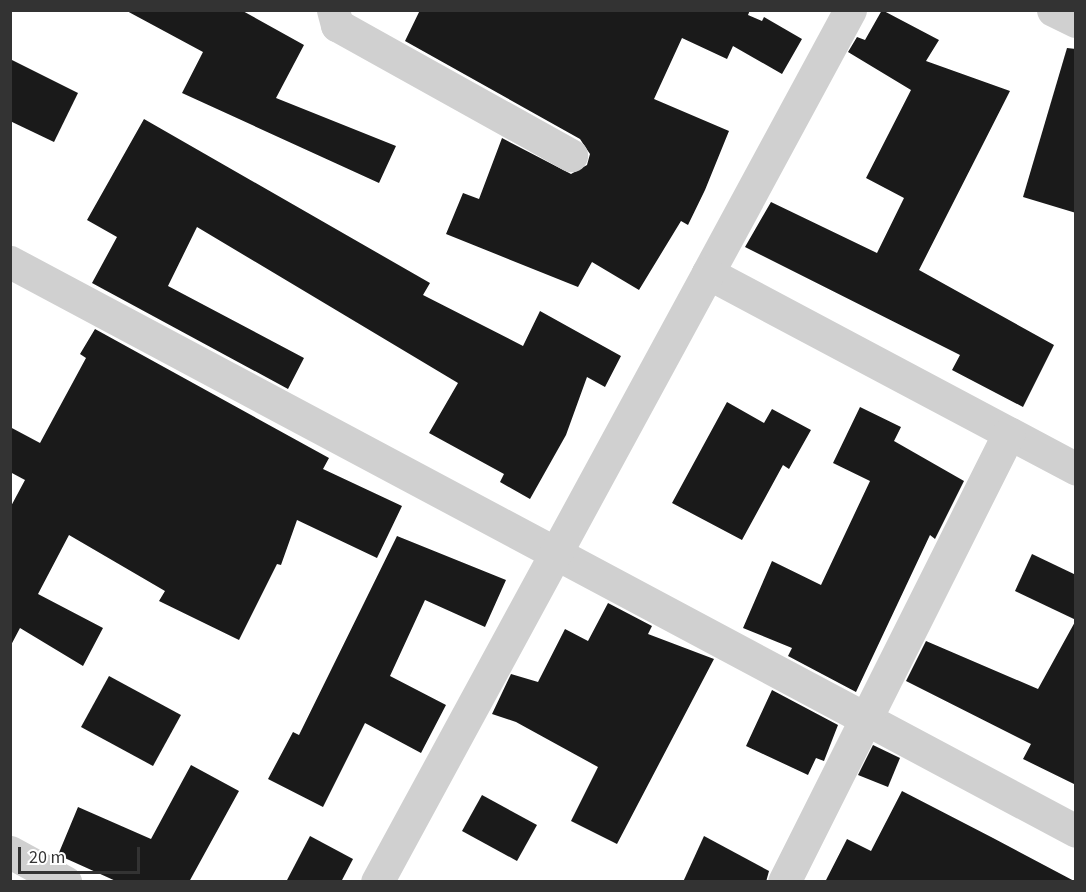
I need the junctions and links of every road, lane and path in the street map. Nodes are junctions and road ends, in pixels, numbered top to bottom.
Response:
1 (333, 10) edge
2 (850, 10) edge
3 (1053, 10) edge
4 (1076, 21) edge
5 (571, 155) dead end
6 (10, 262) edge
7 (708, 273) junction
8 (1009, 433) junction
9 (1076, 469) edge
10 (556, 551) junction
11 (868, 719) junction
12 (1076, 831) edge
13 (10, 852) edge
14 (65, 882) edge
15 (377, 882) edge
16 (784, 882) edge

1 - 5 street
2 - 7 street
3 - 4 street
6 - 10 street
7 - 8 street
7 - 10 street
8 - 9 street
8 - 11 street
10 - 11 street
10 - 15 street
11 - 12 street
11 - 16 street
13 - 14 street

